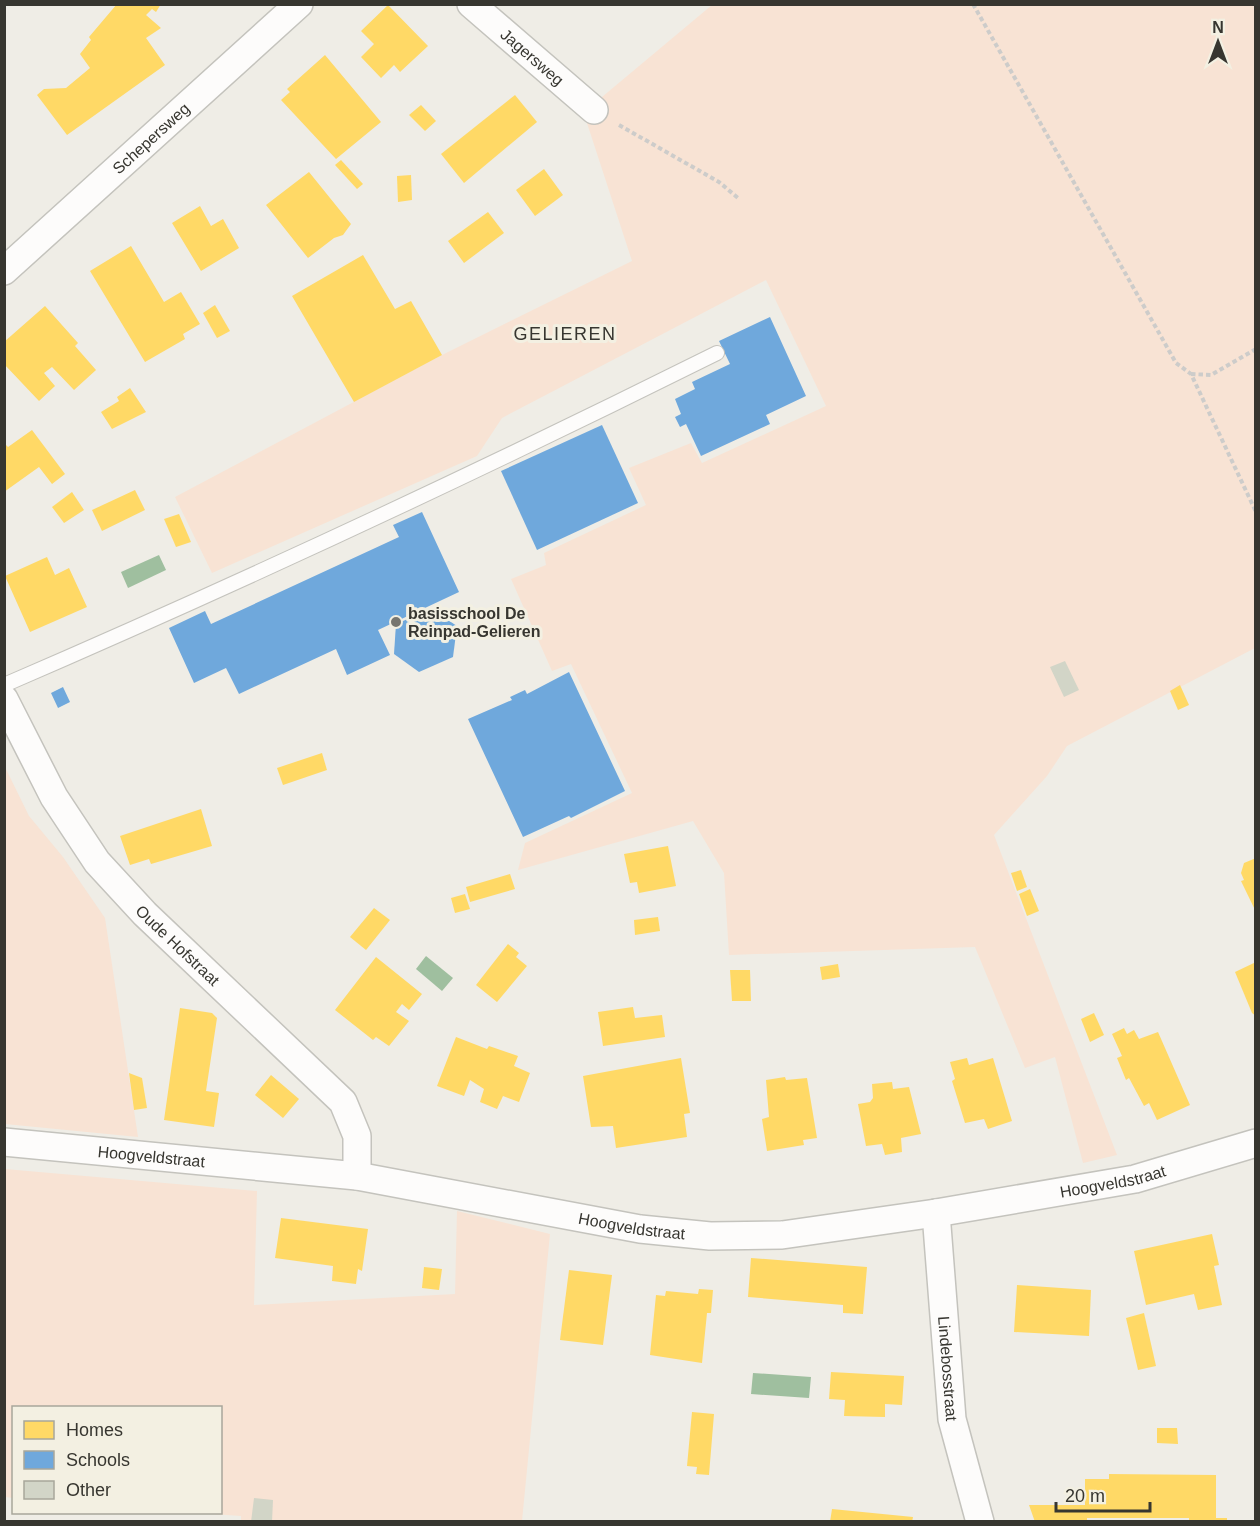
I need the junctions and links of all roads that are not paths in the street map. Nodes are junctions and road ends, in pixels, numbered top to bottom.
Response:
1 (299, 4) edge
2 (471, 4) edge
3 (594, 110) road end
4 (4, 271) edge
5 (717, 353) dead end
6 (4, 686) edge
7 (4, 699) edge
8 (4, 1142) edge
9 (1256, 1143) edge
10 (357, 1176) junction
11 (936, 1213) junction
12 (980, 1521) edge

1 - 4 street, Schepersweg
2 - 3 street, Jagersweg
5 - 6 lane
7 - 10 street, Oude Hofstraat
8 - 10 street, Hoogveldstraat
9 - 11 street, Hoogveldstraat
10 - 11 street, Hoogveldstraat
11 - 12 street, Lindebosstraat

